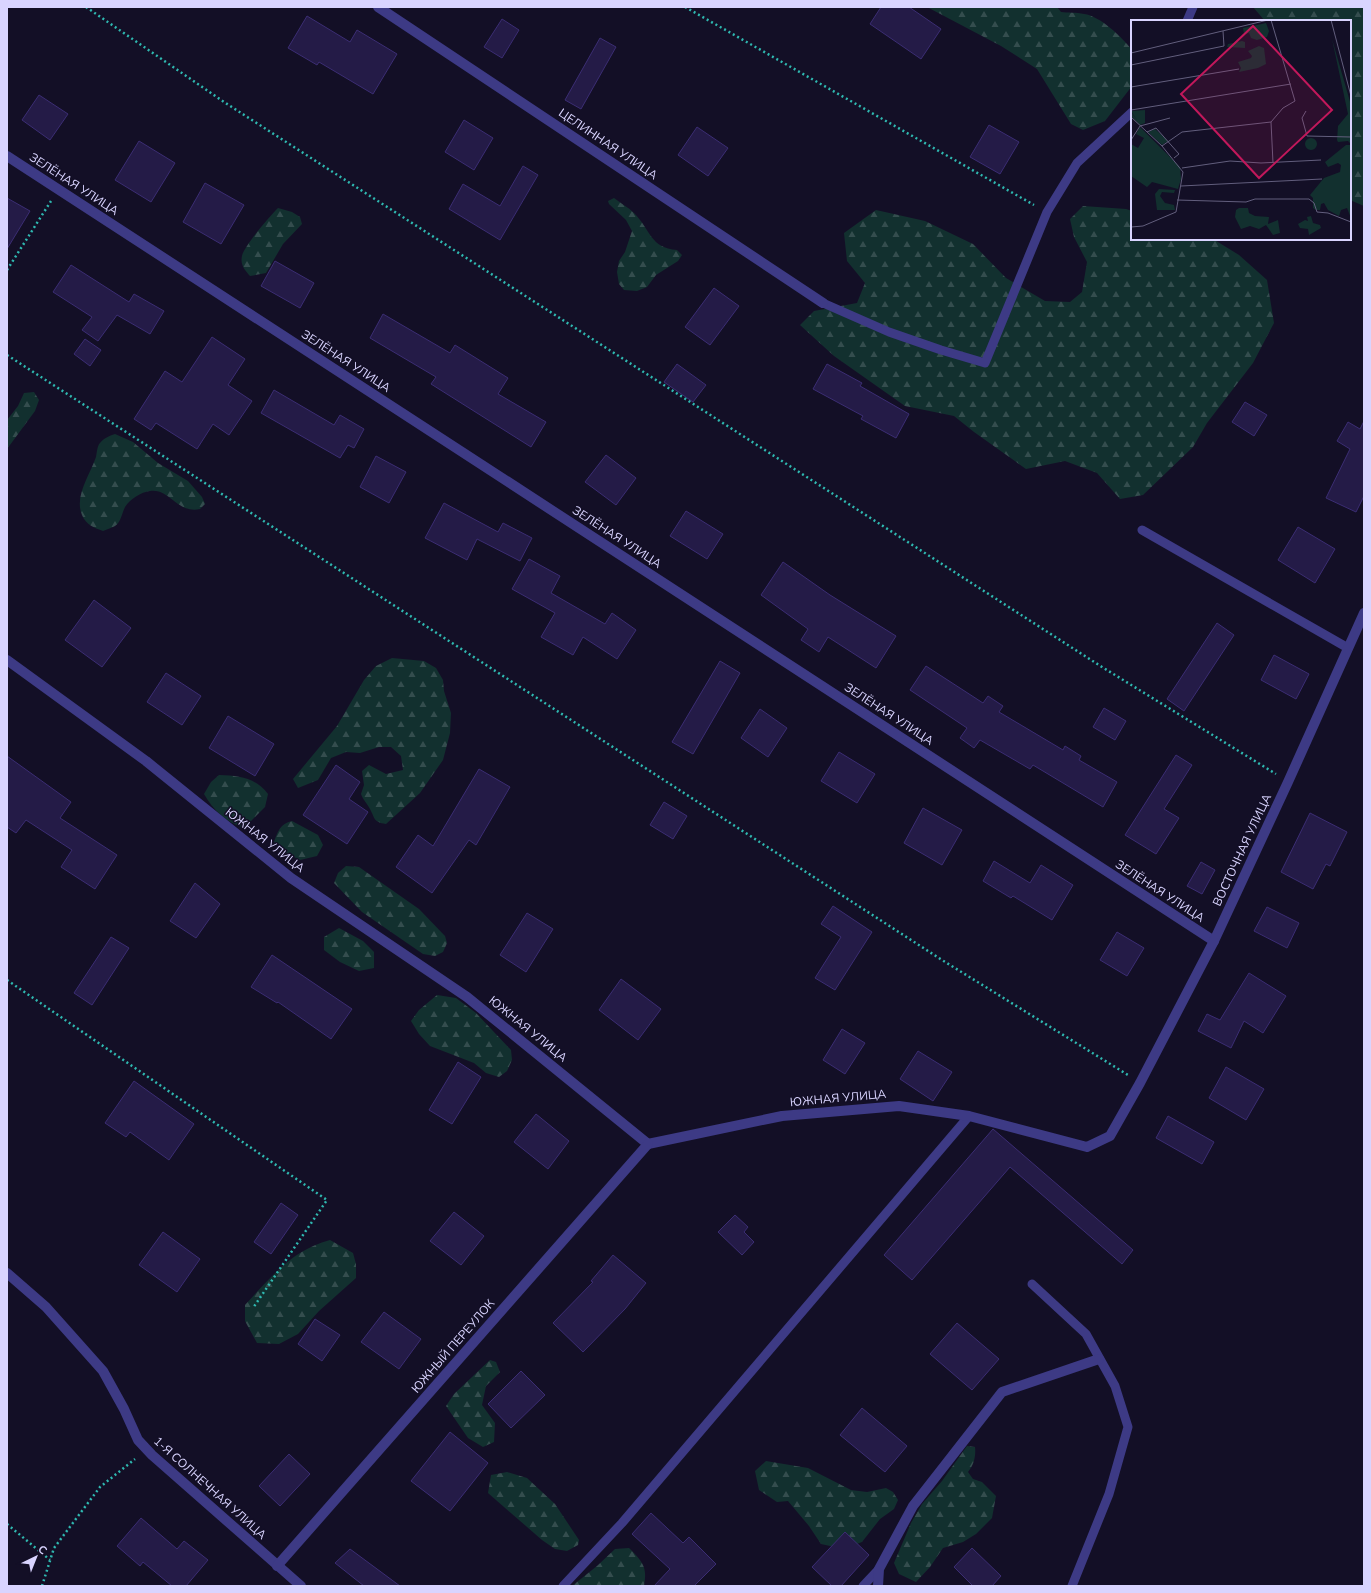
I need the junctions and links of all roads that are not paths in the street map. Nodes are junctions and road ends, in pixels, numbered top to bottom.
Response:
1 (378, 7) edge
2 (1193, 7) edge
3 (1187, 20) edge
4 (1131, 113) edge
5 (7, 156) edge
6 (823, 303) joint
7 (1142, 530) dead end
8 (1364, 613) edge
9 (1348, 648) junction
10 (7, 660) edge
11 (1214, 941) junction
12 (969, 1116) junction
13 (1110, 1136) joint
14 (648, 1144) junction
15 (7, 1273) edge
16 (1032, 1284) dead end
17 (1099, 1359) junction
18 (277, 1566) junction
19 (879, 1569) junction
20 (301, 1586) edge
21 (563, 1586) edge
22 (863, 1586) edge
23 (878, 1586) edge
24 (1072, 1586) edge

1 - 6 street, ЦЕЛИННАЯ УЛИЦА
2 - 3 lane
4 - 6 lane
5 - 11 street, ЗЕЛЁНАЯ УЛИЦА
7 - 9 lane
8 - 9 street, ВОСТОЧНАЯ УЛИЦА
9 - 11 street, ВОСТОЧНАЯ УЛИЦА
10 - 14 street, ЮЖНАЯ УЛИЦА
11 - 13 street, ВОСТОЧНАЯ УЛИЦА
12 - 13 street, ЮЖНАЯ УЛИЦА
12 - 14 street, ЮЖНАЯ УЛИЦА
12 - 21 lane
14 - 18 street, ЮЖНЫЙ ПЕРЕУЛОК
15 - 18 street, 1-Я СОЛНЕЧНАЯ УЛИЦА
16 - 17 lane
17 - 19 street
17 - 24 lane
18 - 20 street, 1-Я СОЛНЕЧНАЯ УЛИЦА
19 - 22 lane
19 - 23 street

